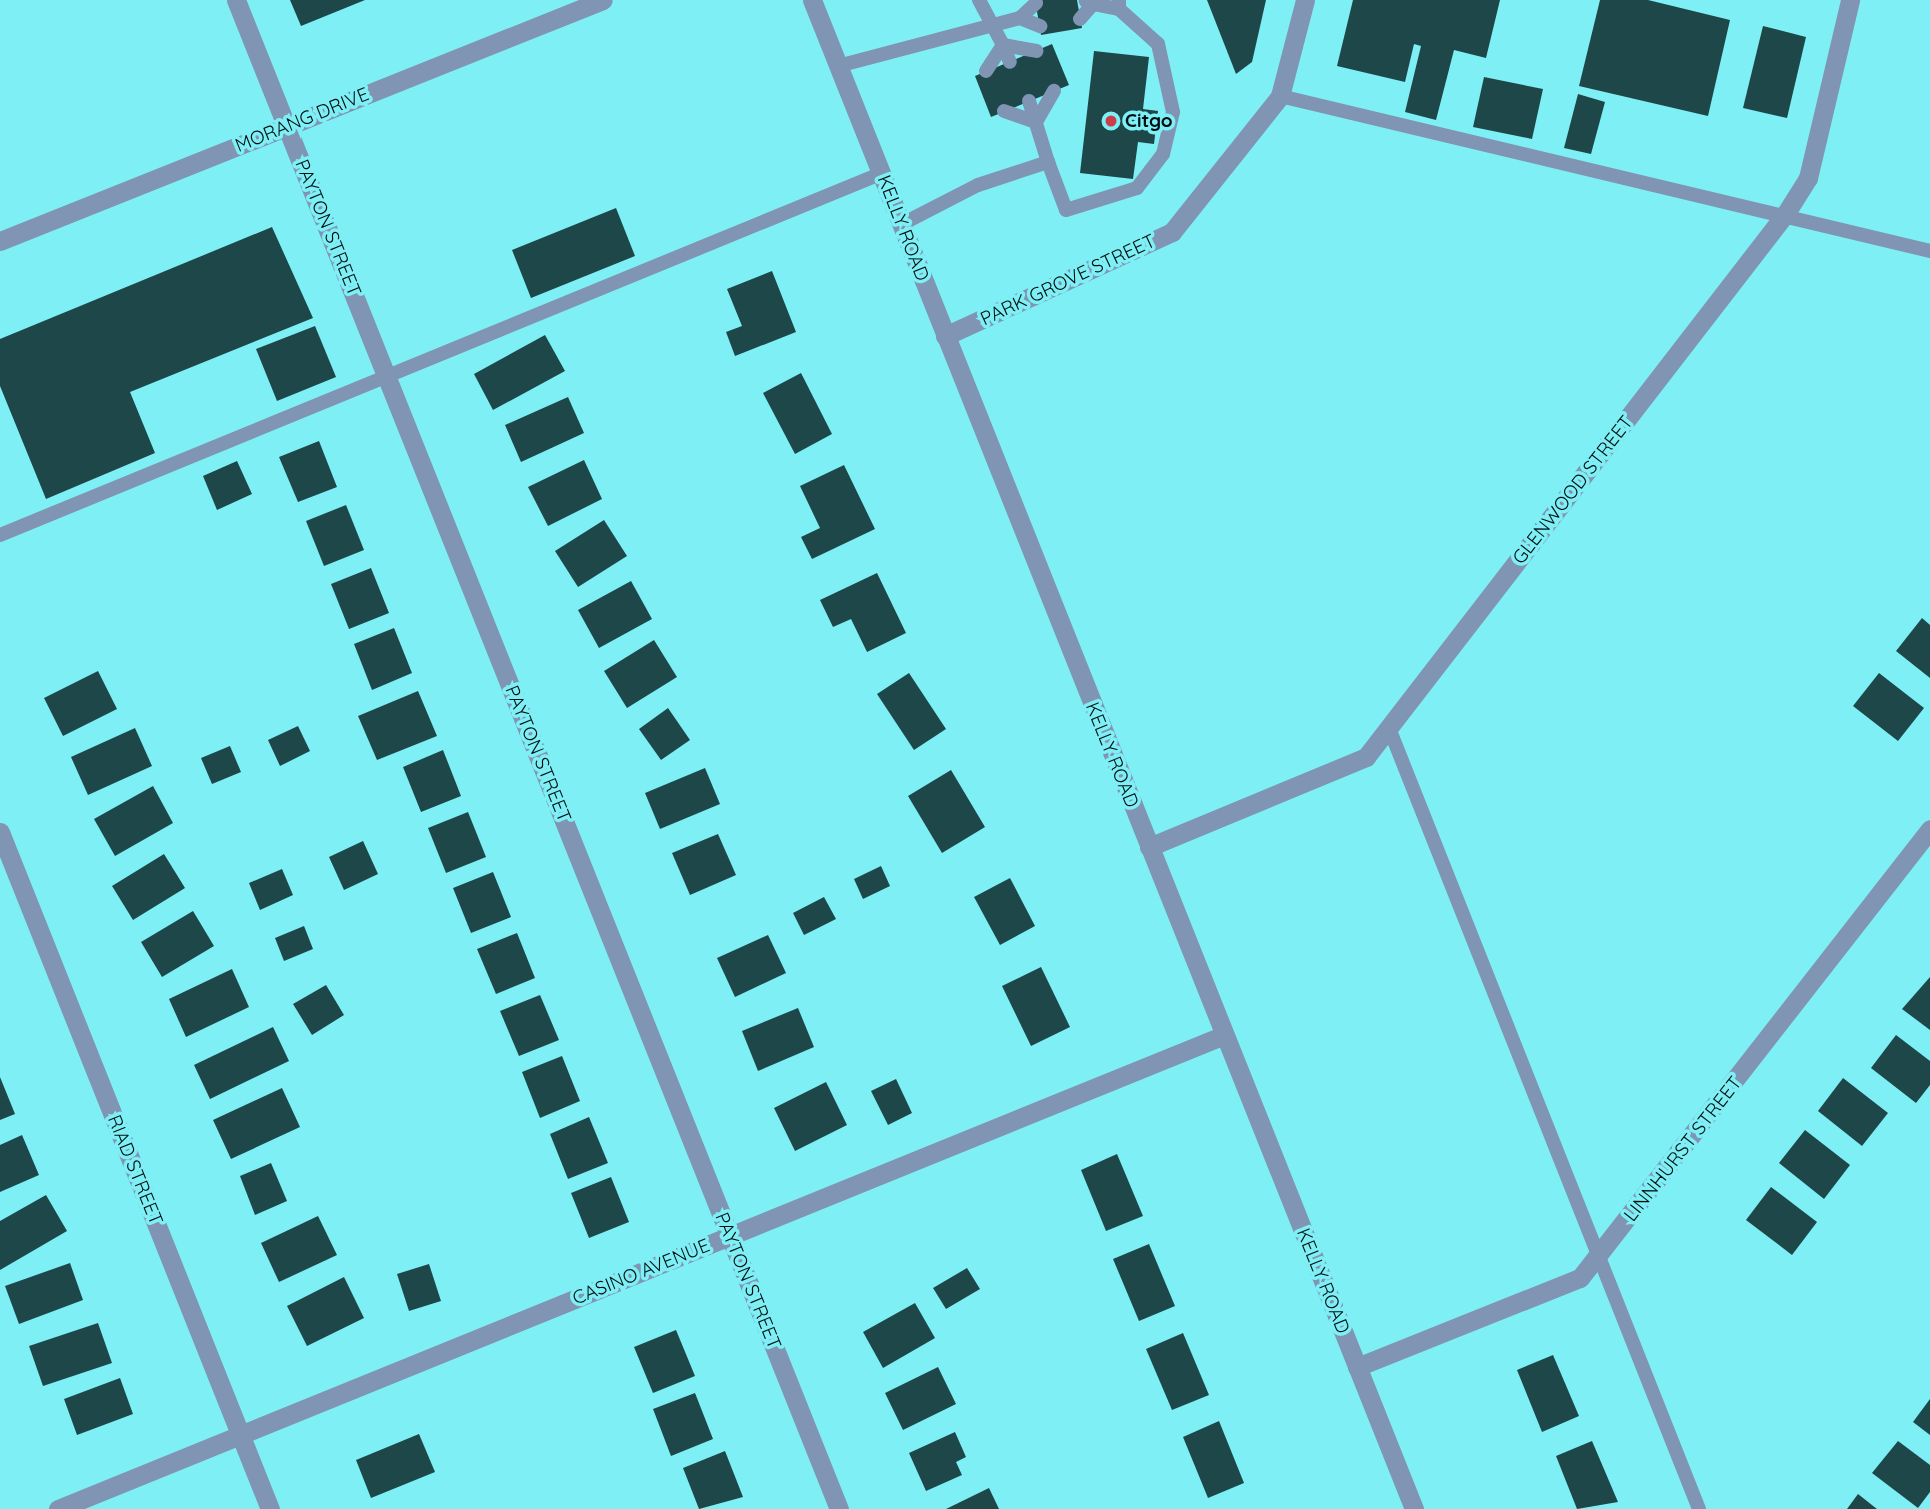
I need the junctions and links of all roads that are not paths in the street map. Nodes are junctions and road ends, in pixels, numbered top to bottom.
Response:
1 (236, 0) edge
2 (603, 0) edge
3 (812, 0) edge
4 (979, 0) edge
5 (1305, 0) edge
6 (1850, 0) edge
7 (1089, 2) edge
8 (1036, 3) dead end
9 (1119, 4) edge
10 (1020, 18) junction
11 (1080, 19) dead end
12 (992, 24) junction
13 (1040, 26) dead end
14 (1003, 45) junction
15 (1036, 51) dead end
16 (1010, 62) dead end
17 (838, 66) junction
18 (986, 71) dead end
19 (1054, 91) dead end
20 (1280, 96) junction
21 (1029, 101) dead end
22 (1004, 111) dead end
23 (1037, 122) junction
24 (288, 126) junction
25 (1048, 162) junction
26 (882, 173) junction
27 (1786, 213) junction
28 (902, 224) junction
29 (0, 241) edge
30 (1930, 251) edge
31 (945, 336) junction
32 (387, 375) junction
33 (0, 535) edge
34 (1389, 728) junction
35 (1930, 829) edge
36 (0, 832) edge
37 (1149, 847) junction
38 (1224, 1035) junction
39 (730, 1236) junction
40 (1596, 1261) junction
41 (1357, 1367) junction
42 (240, 1435) junction
43 (58, 1509) edge
44 (270, 1509) edge
45 (839, 1509) edge
46 (1414, 1509) edge
47 (1699, 1509) edge

1 - 24 street, PAYTON STREET
2 - 24 street, MORANG DRIVE
3 - 17 street, KELLY ROAD
4 - 12 lane
5 - 20 street, PARK GROVE STREET
6 - 27 street, GLENWOOD STREET
7 - 9 lane
7 - 11 lane
8 - 10 lane
9 - 25 lane
10 - 12 lane
10 - 13 lane
12 - 14 lane
12 - 17 lane
14 - 15 lane
14 - 16 lane
14 - 18 lane
17 - 26 street, KELLY ROAD
19 - 23 lane
20 - 27 lane
20 - 31 street, PARK GROVE STREET
21 - 23 lane
22 - 23 lane
23 - 25 lane
24 - 29 street, MORANG DRIVE
24 - 32 street, PAYTON STREET
25 - 28 lane
26 - 28 street, KELLY ROAD
26 - 32 lane
27 - 30 lane
27 - 34 street, GLENWOOD STREET
28 - 31 street, KELLY ROAD
31 - 37 street, KELLY ROAD
32 - 33 lane
32 - 39 street, PAYTON STREET
34 - 37 street, GLENWOOD STREET
34 - 40 lane
35 - 40 street, LINNHURST STREET
36 - 42 street, RIAD STREET
37 - 38 street, KELLY ROAD
38 - 39 street, CASINO AVENUE
38 - 41 street, KELLY ROAD
39 - 42 street, CASINO AVENUE
39 - 45 street, PAYTON STREET
40 - 41 street, LINNHURST STREET
40 - 47 lane
41 - 46 street, KELLY ROAD
42 - 43 street, CASINO AVENUE
42 - 44 street, RIAD STREET

